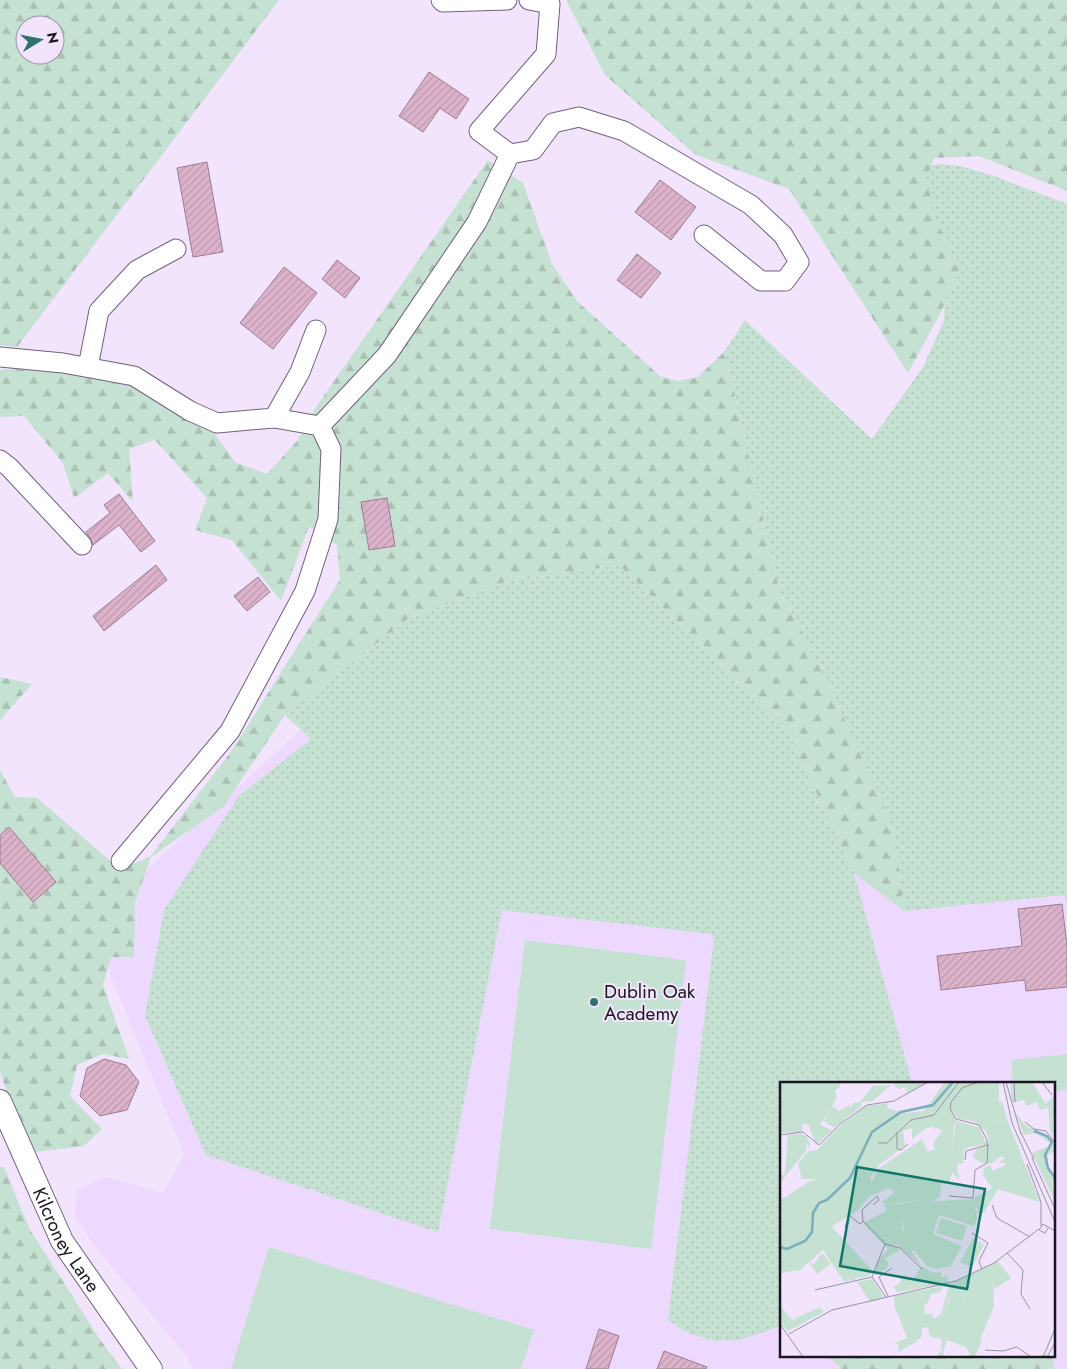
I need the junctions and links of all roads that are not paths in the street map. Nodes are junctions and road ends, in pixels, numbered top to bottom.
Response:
1 (441, 0) edge
2 (507, 0) edge
3 (528, 0) edge
4 (510, 154) junction
5 (704, 236) dead end
6 (176, 249) dead end
7 (316, 330) dead end
8 (0, 357) edge
9 (88, 367) junction
10 (274, 418) junction
11 (320, 426) junction
12 (0, 460) edge
13 (82, 545) dead end
14 (121, 861) dead end
15 (0, 1100) edge
16 (150, 1369) edge

1 - 2 street
3 - 4 street
4 - 5 street
4 - 11 street
6 - 9 street
7 - 10 street
8 - 9 street
9 - 10 street
10 - 11 street
11 - 14 street
12 - 13 street
15 - 16 street, Kilcroney Lane

